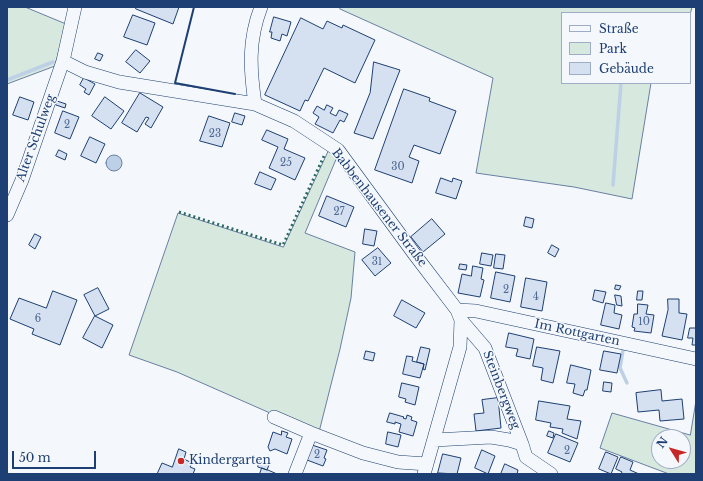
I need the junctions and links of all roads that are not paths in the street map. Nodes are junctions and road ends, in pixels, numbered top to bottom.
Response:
1 (75, 7) edge
2 (261, 7) edge
3 (63, 61) junction
4 (255, 104) junction
5 (7, 215) edge
6 (459, 315) junction
7 (696, 358) edge
8 (274, 417) dead end
9 (311, 433) junction
10 (434, 440) junction
11 (522, 444) junction
12 (426, 469) edge
13 (295, 474) edge
14 (551, 474) edge

1 - 3 street
2 - 4 street
3 - 4 street, Babbenhausener Straße
3 - 5 street, Alter Schulweg
4 - 6 street, Babbenhausener Straße
6 - 7 street, Im Rottgarten
6 - 10 street
6 - 11 street, Steinbergweg
8 - 9 street
9 - 12 street
9 - 13 street
10 - 11 street, Steinbergweg
10 - 12 street
11 - 14 street, Steinbergweg

